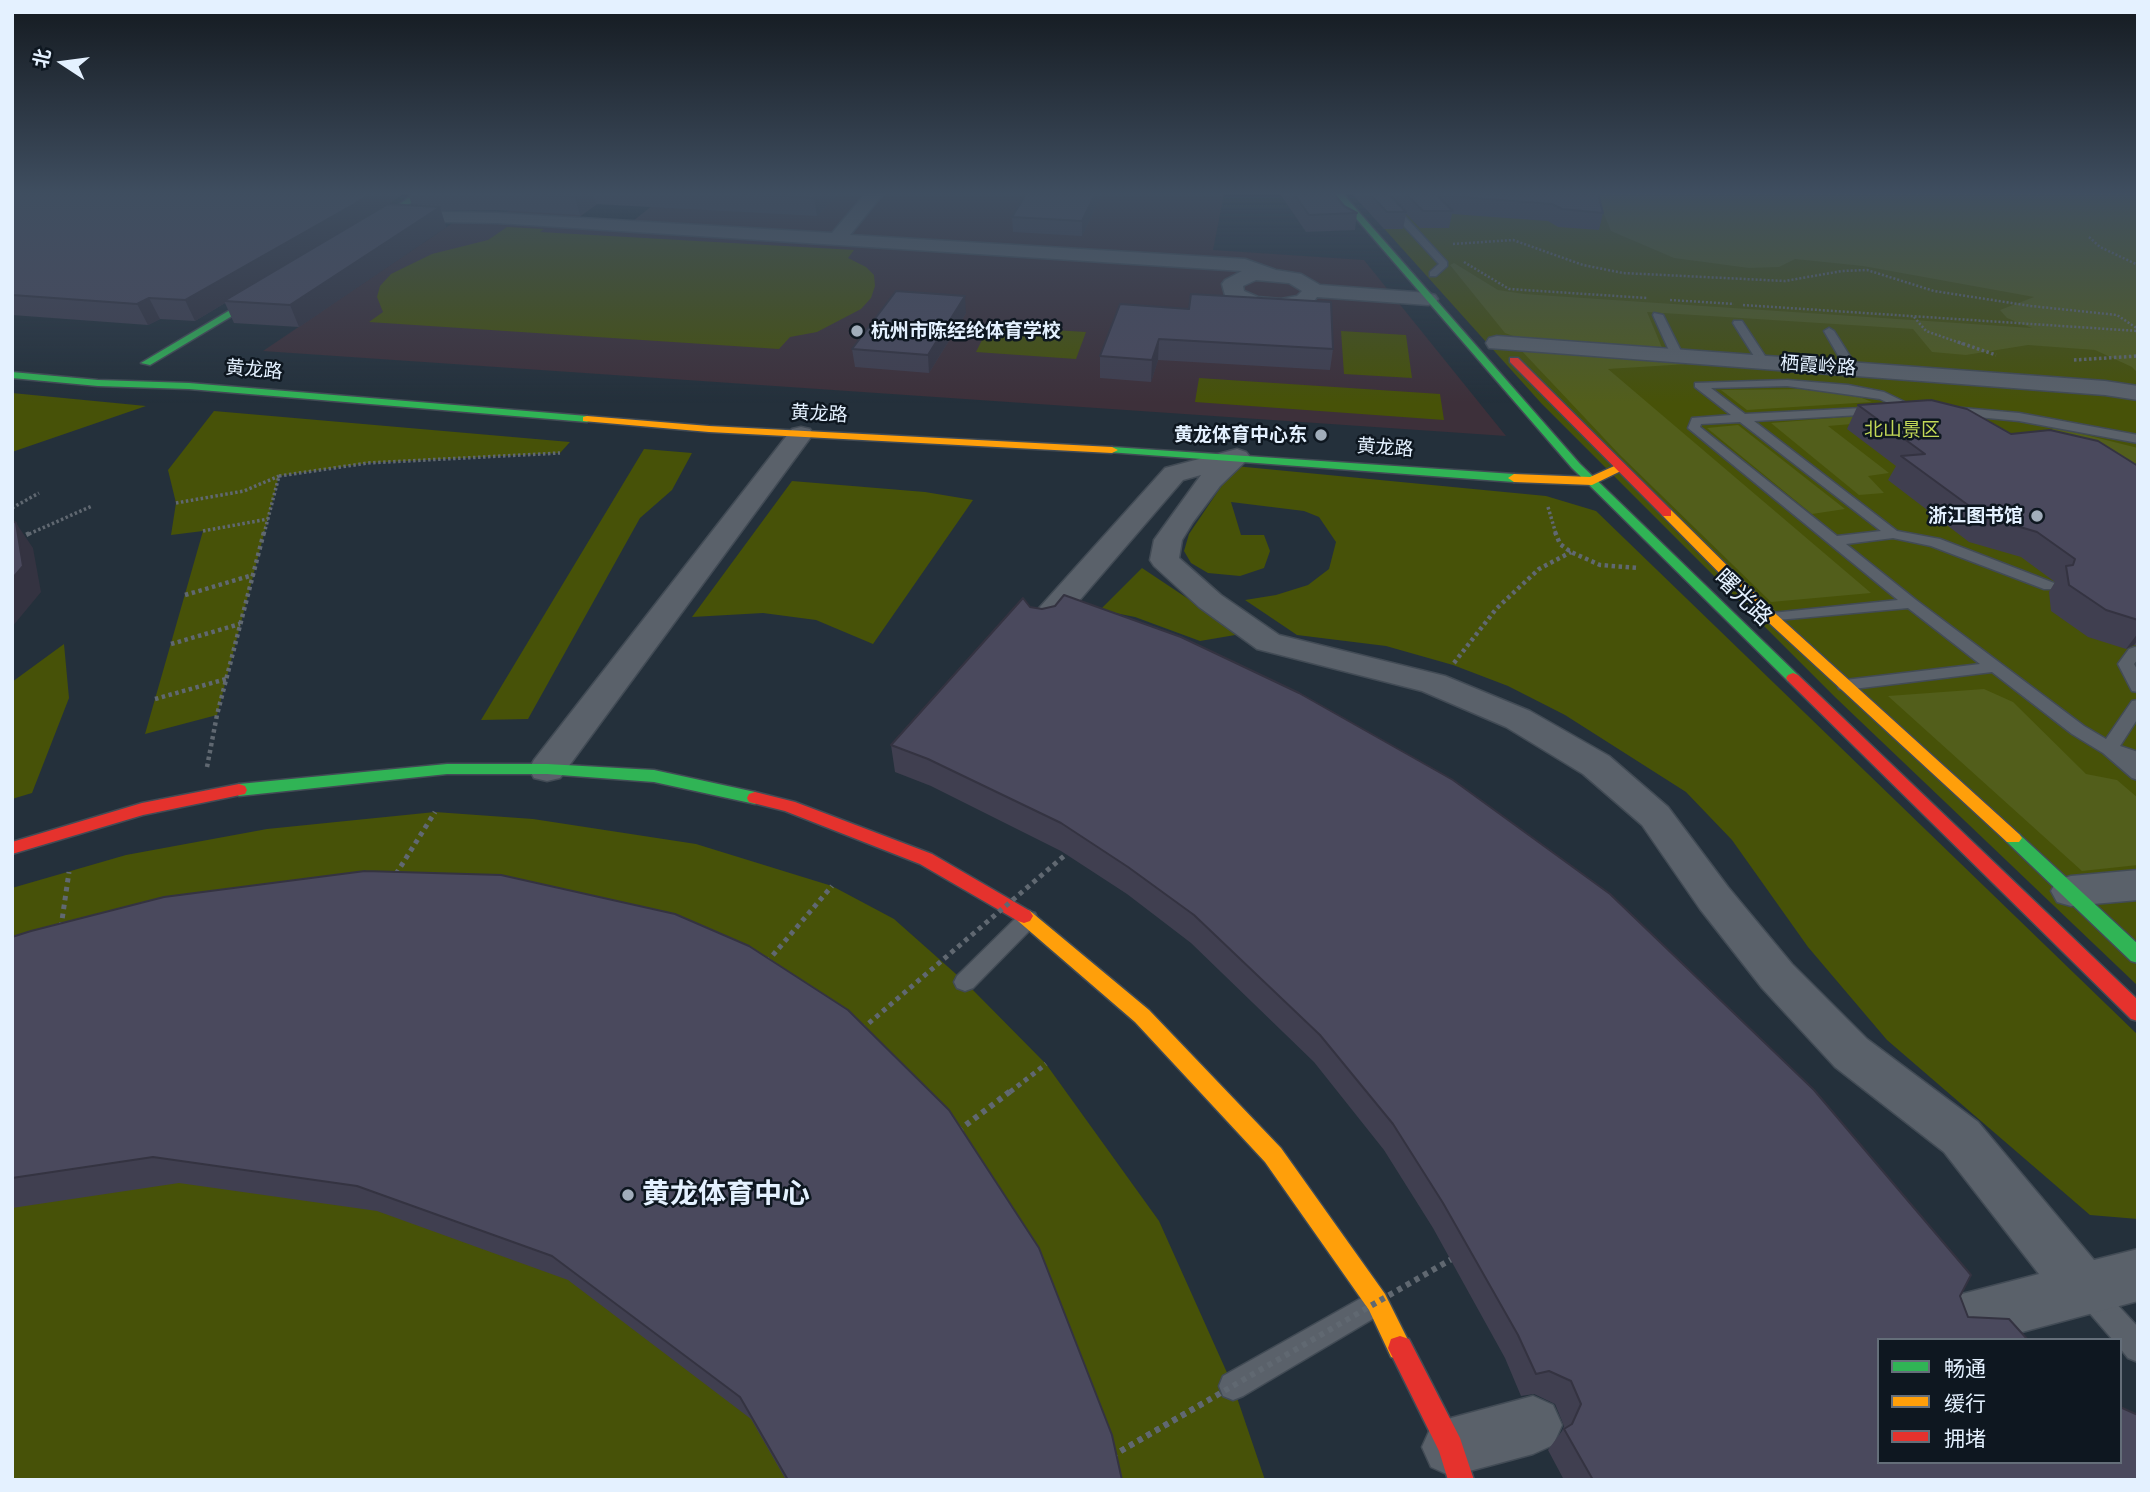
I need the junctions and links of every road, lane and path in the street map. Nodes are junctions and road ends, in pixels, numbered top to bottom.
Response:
1 (1222, 264) edge
2 (1408, 264) edge
3 (1417, 264) edge
4 (1444, 264) edge
5 (1467, 264) edge
6 (1579, 264) edge
7 (1269, 274) junction
8 (289, 278) edge
9 (1434, 285) junction
10 (1312, 292) junction
11 (1648, 299) dead end
12 (1662, 299) dead end
13 (1658, 315) dead end
14 (1914, 316) junction
15 (1738, 323) dead end
16 (2138, 330) edge
17 (1829, 331) dead end
18 (1492, 338) joint
19 (1677, 355) junction
20 (2138, 356) edge
21 (2005, 357) dead end
22 (2067, 361) dead end
23 (1763, 362) junction
24 (12, 366) edge
25 (172, 366) dead end
26 (1852, 369) junction
27 (197, 370) dead end
28 (12, 375) edge
29 (2138, 393) edge
30 (708, 409) dead end
31 (1740, 418) junction
32 (2041, 420) junction
33 (1956, 425) edge
34 (678, 426) junction
35 (801, 434) junction
36 (2035, 437) edge
37 (2138, 439) edge
38 (1246, 446) junction
39 (560, 453) dead end
40 (1576, 466) junction
41 (1621, 467) junction
42 (279, 476) junction
43 (1547, 481) junction
44 (1591, 481) junction
45 (39, 493) dead end
46 (176, 503) dead end
47 (93, 506) dead end
48 (12, 508) edge
49 (268, 519) junction
50 (203, 531) dead end
51 (1893, 534) junction
52 (19, 539) edge
53 (1835, 541) junction
54 (1571, 552) junction
55 (1675, 562) junction
56 (254, 575) junction
57 (2049, 586) dead end
58 (185, 595) dead end
59 (1911, 603) junction
60 (1772, 618) junction
61 (241, 624) junction
62 (1042, 624) edge
63 (171, 644) dead end
64 (2135, 652) edge
65 (1994, 667) junction
66 (227, 679) junction
67 (1433, 684) junction
68 (1844, 685) junction
69 (2138, 687) edge
70 (155, 699) dead end
71 (2138, 705) edge
72 (2109, 749) junction
73 (2138, 758) edge
74 (547, 769) junction
75 (2138, 774) edge
76 (204, 795) junction
77 (435, 812) dead end
78 (1082, 841) edge
79 (12, 848) edge
80 (69, 872) dead end
81 (395, 877) edge
82 (2138, 885) edge
83 (832, 886) dead end
84 (2071, 891) junction
85 (1028, 919) junction
86 (60, 934) edge
87 (2138, 956) edge
88 (765, 964) edge
89 (965, 982) dead end
90 (2138, 1013) edge
91 (853, 1037) edge
92 (1046, 1064) dead end
93 (952, 1136) edge
94 (1460, 1254) edge
95 (2138, 1275) edge
96 (2084, 1289) junction
97 (1377, 1302) junction
98 (1962, 1321) edge
99 (2138, 1348) edge
100 (1233, 1386) joint
101 (1533, 1425) dead end
102 (1106, 1444) edge
103 (1111, 1457) junction
104 (1456, 1463) edge
105 (1114, 1468) edge

1 - 7 street
2 - 9 main road, 曙光路
3 - 9 main road, 曙光路
4 - 9 lane
5 - 11 path
6 - 16 path
7 - 10 street
7 - 10 street
8 - 25 main road
9 - 10 street
9 - 40 main road, 曙光路
12 - 14 path
13 - 19 lane
14 - 16 path
14 - 21 path
15 - 23 lane
17 - 26 lane
18 - 19 street, 栖霞岭路
18 - 41 main road, 曙光路
19 - 23 street, 栖霞岭路
20 - 22 path
23 - 26 street, 栖霞岭路
24 - 27 main road
26 - 29 street, 栖霞岭路
28 - 34 main road, 黄龙路
30 - 34 main road
31 - 31 lane
31 - 51 lane
31 - 53 lane
32 - 33 lane
32 - 36 lane
32 - 37 lane
34 - 35 main road, 黄龙路
35 - 38 main road, 黄龙路
35 - 74 street
38 - 40 main road, 黄龙路
38 - 43 main road, 黄龙路
38 - 62 street
38 - 67 street
39 - 42 path
40 - 41 main road, 黄龙路
40 - 44 main road, 曙光路
41 - 44 main road, 黄龙路
41 - 60 main road, 曙光路
42 - 46 path
42 - 49 path
43 - 44 main road, 黄龙路
43 - 54 path
44 - 55 main road, 曙光路
45 - 48 path
47 - 52 path
49 - 50 path
49 - 56 path
51 - 53 lane
51 - 57 lane
53 - 59 lane
54 - 55 path
54 - 67 path
55 - 90 main road, 曙光路
56 - 58 path
56 - 61 path
59 - 60 lane
59 - 65 lane
60 - 68 main road, 曙光路
61 - 63 path
61 - 66 path
64 - 69 lane
65 - 68 lane
65 - 72 lane
66 - 70 path
66 - 76 path
67 - 96 street
68 - 84 main road, 曙光路
71 - 72 lane
72 - 73 lane
72 - 75 lane
74 - 76 main road
74 - 85 main road
76 - 79 main road
77 - 81 path
78 - 91 path, bridge
80 - 86 path
82 - 84 street
83 - 88 path
84 - 87 main road, 曙光路
85 - 89 lane
85 - 97 main road
92 - 93 path
94 - 103 path, bridge
95 - 96 street
96 - 98 street
96 - 99 lane
97 - 100 lane
97 - 104 main road
100 - 103 path
101 - 104 street
102 - 103 path
103 - 105 path

